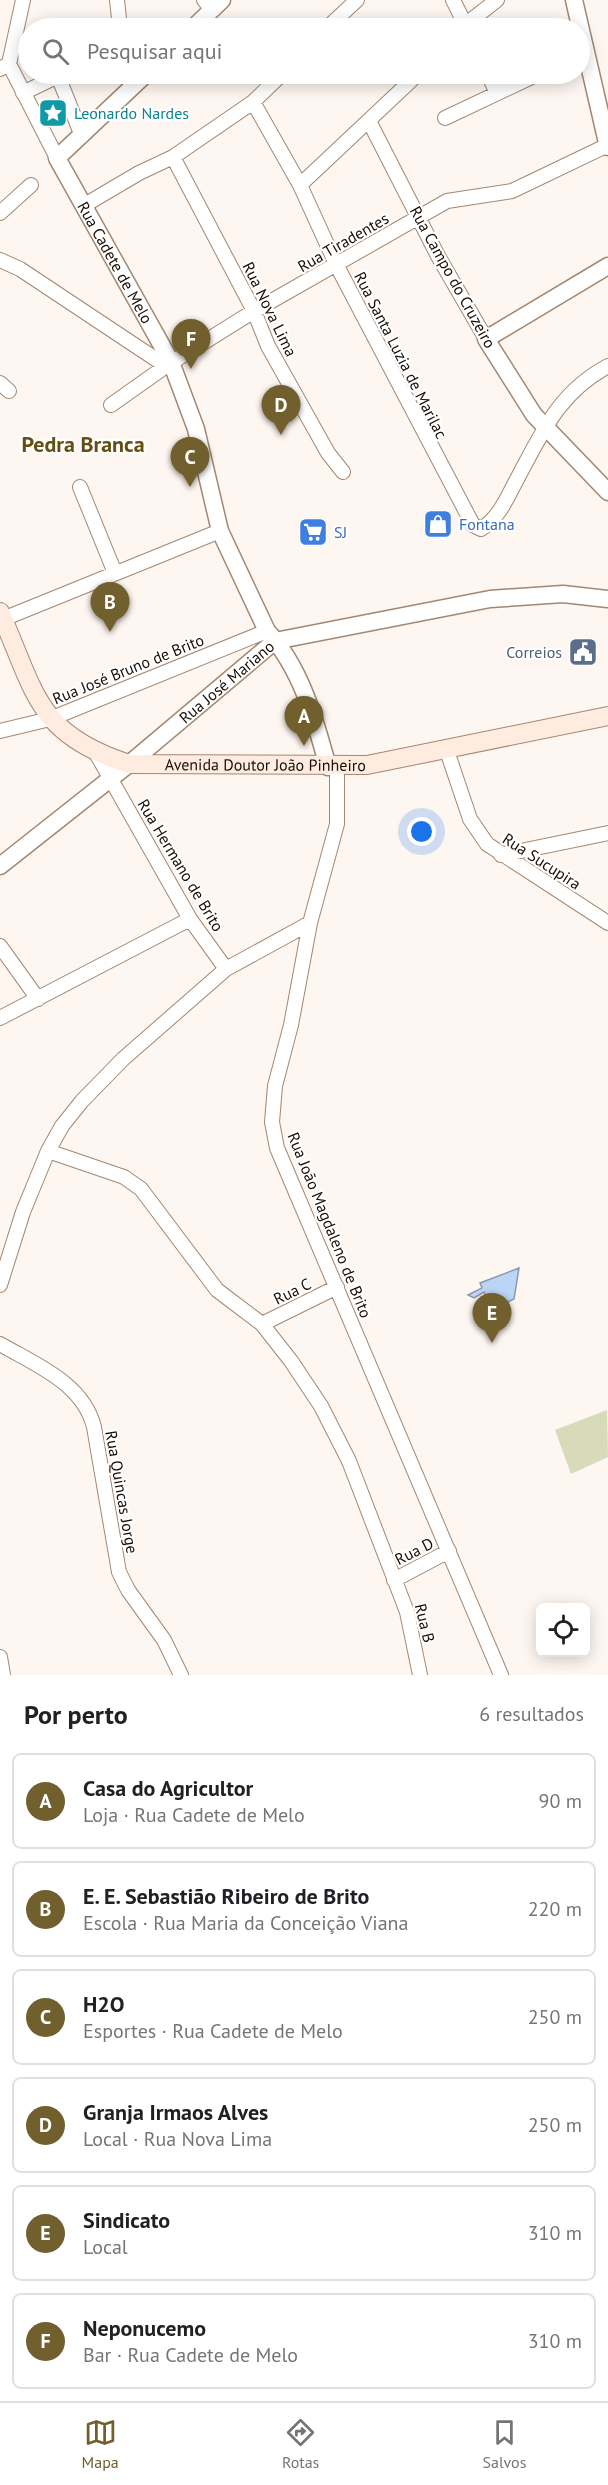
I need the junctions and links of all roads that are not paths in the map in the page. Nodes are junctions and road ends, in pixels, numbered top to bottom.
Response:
1 (23, 0) edge
2 (117, 0) edge
3 (357, 0) edge
4 (453, 0) edge
5 (496, 0) edge
6 (574, 0) edge
7 (212, 3) edge
8 (119, 18) edge
9 (201, 18) edge
10 (338, 18) edge
11 (460, 18) edge
12 (475, 18) edge
13 (577, 18) edge
14 (4, 67) edge
15 (590, 78) edge
16 (42, 84) edge
17 (63, 84) edge
18 (136, 84) edge
19 (272, 84) edge
20 (408, 84) edge
21 (493, 84) edge
22 (516, 84) edge
23 (23, 93) junction
24 (497, 93) junction
25 (253, 102) junction
26 (445, 118) dead end
27 (369, 121) junction
28 (82, 136) junction
29 (608, 146) edge
30 (173, 157) junction
31 (57, 158) junction
32 (30, 185) dead end
33 (300, 185) junction
34 (83, 206) junction
35 (0, 213) edge
36 (419, 217) junction
37 (0, 260) edge
38 (336, 264) junction
39 (608, 266) edge
40 (254, 311) junction
41 (486, 339) junction
42 (169, 364) junction
43 (608, 366) edge
44 (111, 405) dead end
45 (545, 429) junction
46 (343, 472) dead end
47 (80, 487) dead end
48 (608, 492) edge
49 (220, 531) junction
50 (116, 573) junction
51 (608, 598) edge
52 (1, 615) edge
53 (271, 636) junction
54 (246, 641) junction
55 (255, 658) junction
56 (608, 716) edge
57 (50, 718) junction
58 (0, 731) edge
59 (446, 748) junction
60 (96, 753) junction
61 (129, 764) junction
62 (333, 767) junction
63 (110, 777) junction
64 (608, 832) edge
65 (501, 855) junction
66 (0, 866) edge
67 (190, 919) junction
68 (310, 923) junction
69 (608, 923) edge
70 (0, 946) edge
71 (226, 969) junction
72 (38, 999) junction
73 (0, 1018) edge
74 (48, 1151) junction
75 (0, 1285) edge
76 (337, 1287) junction
77 (262, 1324) junction
78 (0, 1344) edge
79 (449, 1551) junction
80 (394, 1580) junction
81 (0, 1657) edge
82 (3, 1675) edge
83 (181, 1675) edge
84 (420, 1675) edge
85 (501, 1675) edge

1 - 14 street
2 - 8 street
3 - 10 street
4 - 11 street
5 - 12 street
6 - 13 street
7 - 9 street
14 - 23 street
15 - 29 street
16 - 23 street
17 - 28 street
18 - 28 street
19 - 25 street
20 - 27 street
21 - 24 street
22 - 24 street
23 - 31 street
24 - 26 street
25 - 30 street
25 - 33 street, Rua Santa Luzia de Marilac
27 - 33 street
27 - 36 street, Rua Campo do Cruzeiro
28 - 31 street
29 - 36 street, Rua Tiradentes
30 - 34 street
30 - 40 street, Rua Nova Lima
31 - 34 street, Rua Cadete de Melo
32 - 35 street
33 - 38 street, Rua Santa Luzia de Marilac
34 - 42 street, Rua Cadete de Melo
36 - 38 street, Rua Tiradentes
36 - 41 street, Rua Campo do Cruzeiro
37 - 42 street
38 - 40 street, Rua Tiradentes
38 - 45 street, Rua Santa Luzia de Marilac
39 - 41 street
40 - 42 street, Rua Tiradentes
40 - 46 street, Rua Nova Lima
41 - 45 street, Rua Campo do Cruzeiro
42 - 44 street, Rua Tiradentes
42 - 49 street, Rua Cadete de Melo
43 - 45 street
45 - 48 street, Rua Campo do Cruzeiro
47 - 50 street
49 - 50 street
49 - 53 street, Rua Cadete de Melo
50 - 52 street
51 - 53 street, Rua José Mariano
52 - 57 main road, Avenida Doutor João Pinheiro
53 - 54 street, Rua José Bruno de Brito
53 - 55 street, Rua José Mariano
53 - 62 street, Rua Cadete de Melo
54 - 55 street
54 - 57 street, Rua José Bruno de Brito
55 - 61 street, Rua José Mariano
56 - 59 main road, Avenida Doutor João Pinheiro
57 - 58 street, Rua José Bruno de Brito
57 - 60 main road, Avenida Doutor João Pinheiro
59 - 62 main road, Avenida Doutor João Pinheiro
59 - 65 street, Rua Sucupira
60 - 61 main road, Avenida Doutor João Pinheiro
60 - 63 street, Rua Hermano de Brito
61 - 62 main road, Avenida Doutor João Pinheiro
61 - 63 street, Rua José Mariano
62 - 68 street, Rua João Magdaleno de Brito
63 - 66 street, Rua José Mariano
63 - 67 street, Rua Hermano de Brito
64 - 65 street
65 - 69 street, Rua Sucupira
67 - 71 street, Rua Hermano de Brito
67 - 72 street
68 - 71 street
68 - 76 street, Rua João Magdaleno de Brito
70 - 72 street
71 - 74 street
72 - 73 street
74 - 75 street
74 - 77 street, Rua B
76 - 77 street, Rua C
76 - 79 street, Rua João Magdaleno de Brito
77 - 80 street, Rua B
78 - 83 street, Rua Quincas Jorge
79 - 80 street, Rua D
79 - 85 street, Rua João Magdaleno de Brito
80 - 84 street, Rua B
81 - 82 street

